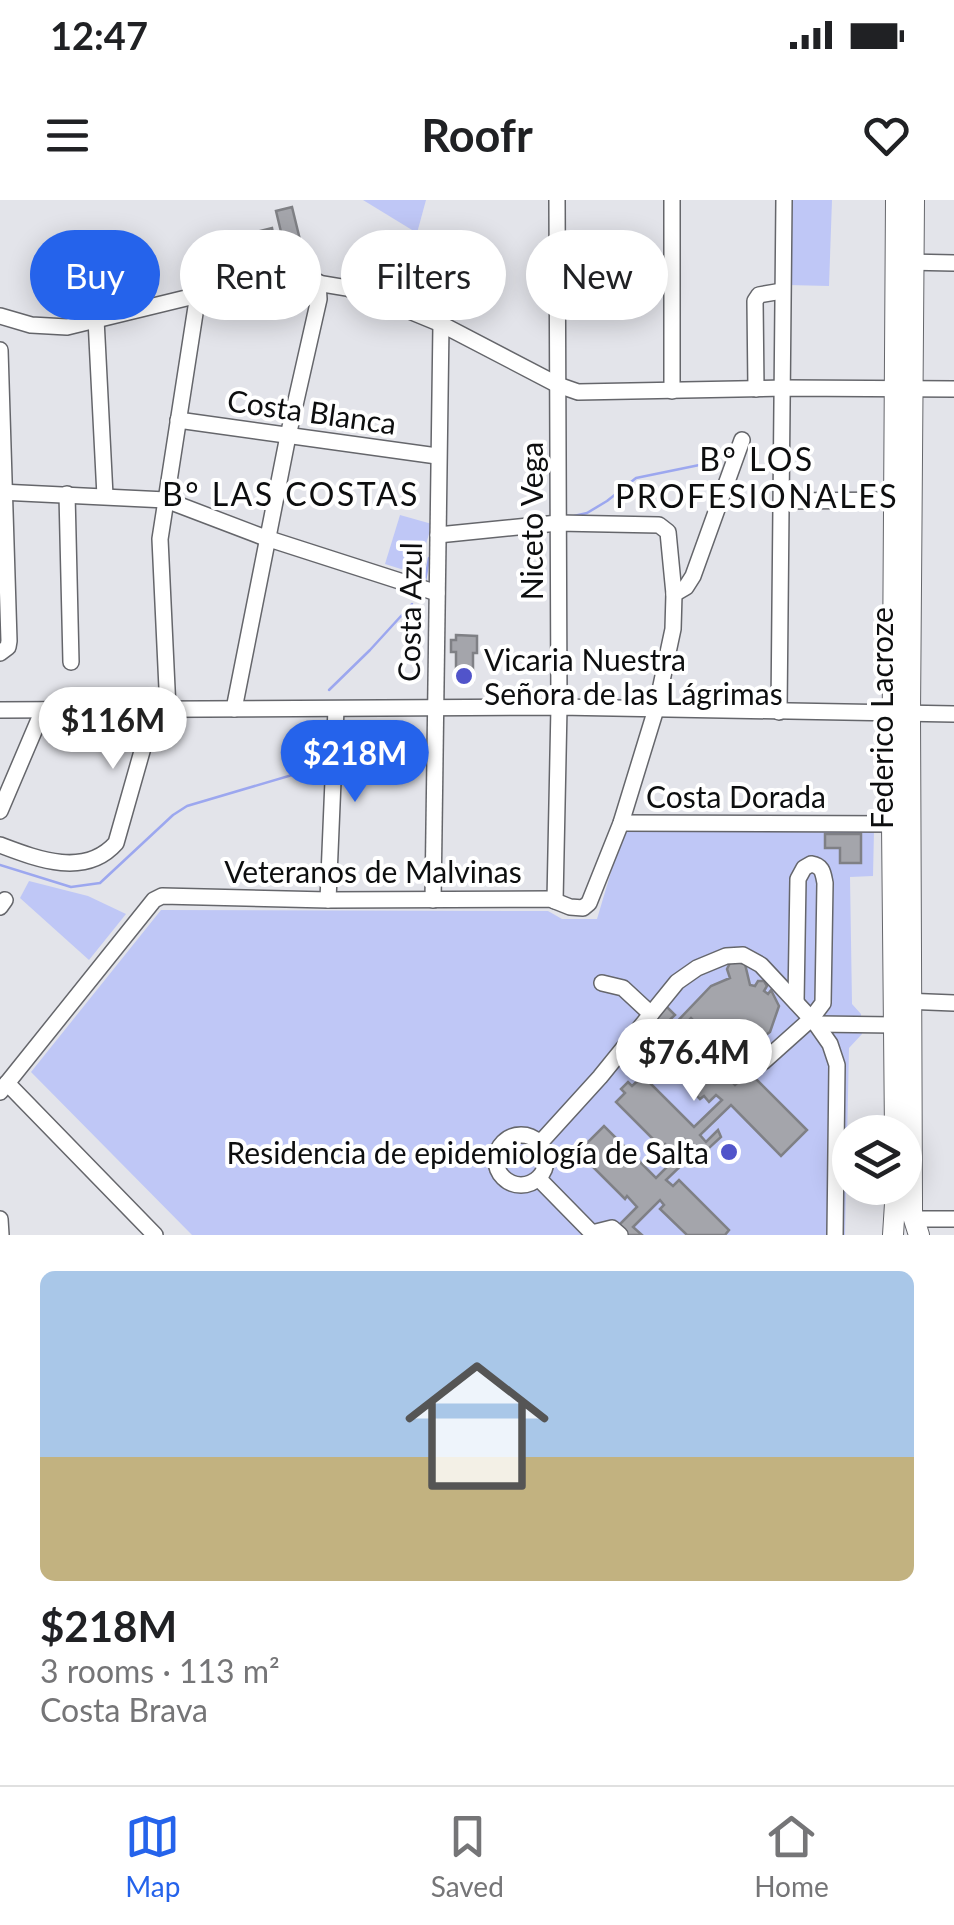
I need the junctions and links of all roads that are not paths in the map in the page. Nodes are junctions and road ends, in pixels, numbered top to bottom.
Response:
1 (557, 200) edge
2 (672, 200) edge
3 (784, 200) edge
4 (896, 200) edge
5 (914, 200) edge
6 (905, 262) junction
7 (954, 263) edge
8 (321, 283) edge
9 (782, 291) junction
10 (0, 316) edge
11 (92, 320) edge
12 (96, 320) edge
13 (194, 320) edge
14 (313, 320) edge
15 (440, 324) junction
16 (0, 350) edge
17 (558, 385) junction
18 (784, 388) junction
19 (905, 388) junction
20 (756, 389) junction
21 (954, 389) edge
22 (672, 391) junction
23 (178, 420) junction
24 (288, 436) junction
25 (742, 440) dead end
26 (438, 456) junction
27 (3, 492) edge
28 (67, 494) junction
29 (105, 496) junction
30 (166, 500) junction
31 (903, 500) junction
32 (782, 501) junction
33 (558, 524) junction
34 (438, 536) junction
35 (268, 538) junction
36 (437, 593) junction
37 (674, 594) junction
38 (0, 652) edge
39 (71, 662) dead end
40 (559, 707) junction
41 (436, 708) junction
42 (336, 709) junction
43 (656, 709) junction
44 (0, 710) edge
45 (43, 710) junction
46 (161, 710) junction
47 (234, 710) junction
48 (779, 712) junction
49 (902, 714) junction
50 (954, 714) edge
51 (0, 811) edge
52 (621, 823) junction
53 (901, 824) junction
54 (0, 845) edge
55 (328, 900) junction
56 (433, 900) junction
57 (555, 901) junction
58 (602, 983) dead end
59 (796, 1002) junction
60 (903, 1002) junction
61 (954, 1003) edge
62 (651, 1014) junction
63 (814, 1022) junction
64 (894, 1025) junction
65 (763, 1062) dead end
66 (3, 1088) edge
67 (895, 1115) edge
68 (540, 1143) junction
69 (539, 1178) junction
70 (895, 1205) edge
71 (0, 1218) edge
72 (954, 1219) edge
73 (916, 1227) edge
74 (593, 1234) edge
75 (1, 1235) edge
76 (154, 1235) edge
77 (620, 1235) edge
78 (835, 1235) edge
79 (893, 1235) edge

1 - 17 street, Niceto Vega
2 - 22 street
3 - 9 street
4 - 6 main road, Federico Lacroze
5 - 6 main road, Federico Lacroze
6 - 7 street
6 - 19 main road, Federico Lacroze
8 - 15 street
9 - 18 street
9 - 20 street
10 - 11 street
12 - 29 street
13 - 23 street
14 - 24 street
15 - 17 street
15 - 26 street, Costa Azul
16 - 27 street
17 - 22 street
17 - 33 street, Niceto Vega
18 - 19 street
18 - 20 street
18 - 32 street
19 - 21 street
19 - 31 main road, Federico Lacroze
20 - 22 street
23 - 24 street, Costa Blanca
23 - 30 street
24 - 26 street, Costa Blanca
24 - 35 street
25 - 37 street
26 - 34 street, Costa Azul
27 - 28 street
27 - 38 street
28 - 29 street
28 - 39 street
29 - 30 street
30 - 35 street
30 - 46 street
31 - 32 street
31 - 49 main road, Federico Lacroze
32 - 48 street
33 - 34 street
33 - 37 street
33 - 40 street, Niceto Vega
34 - 36 street, Costa Azul
35 - 36 street
35 - 47 street
36 - 41 street, Costa Azul
37 - 43 street
40 - 41 street
40 - 43 street
40 - 57 street, Niceto Vega
41 - 42 street
41 - 56 street, Costa Azul
42 - 47 street
42 - 55 street
43 - 48 street
43 - 52 street
44 - 45 street
45 - 46 street
45 - 51 street
46 - 47 street
46 - 54 street
48 - 49 street
49 - 50 street
49 - 53 main road, Federico Lacroze
52 - 53 street, Costa Dorada
52 - 57 street, Veteranos de Malvinas
53 - 60 main road, Federico Lacroze
55 - 56 street, Veteranos de Malvinas
55 - 66 street, Veteranos de Malvinas
56 - 57 street, Veteranos de Malvinas
58 - 62 street
59 - 62 street
59 - 63 street
59 - 63 street
60 - 61 street
60 - 64 main road, Federico Lacroze
60 - 73 main road, Federico Lacroze
62 - 68 street
63 - 64 street
63 - 65 street
63 - 78 street
64 - 67 main road, Federico Lacroze
66 - 76 street
68 - 69 street
68 - 69 street
69 - 74 street
70 - 79 main road
71 - 75 street
72 - 73 street
74 - 77 street

